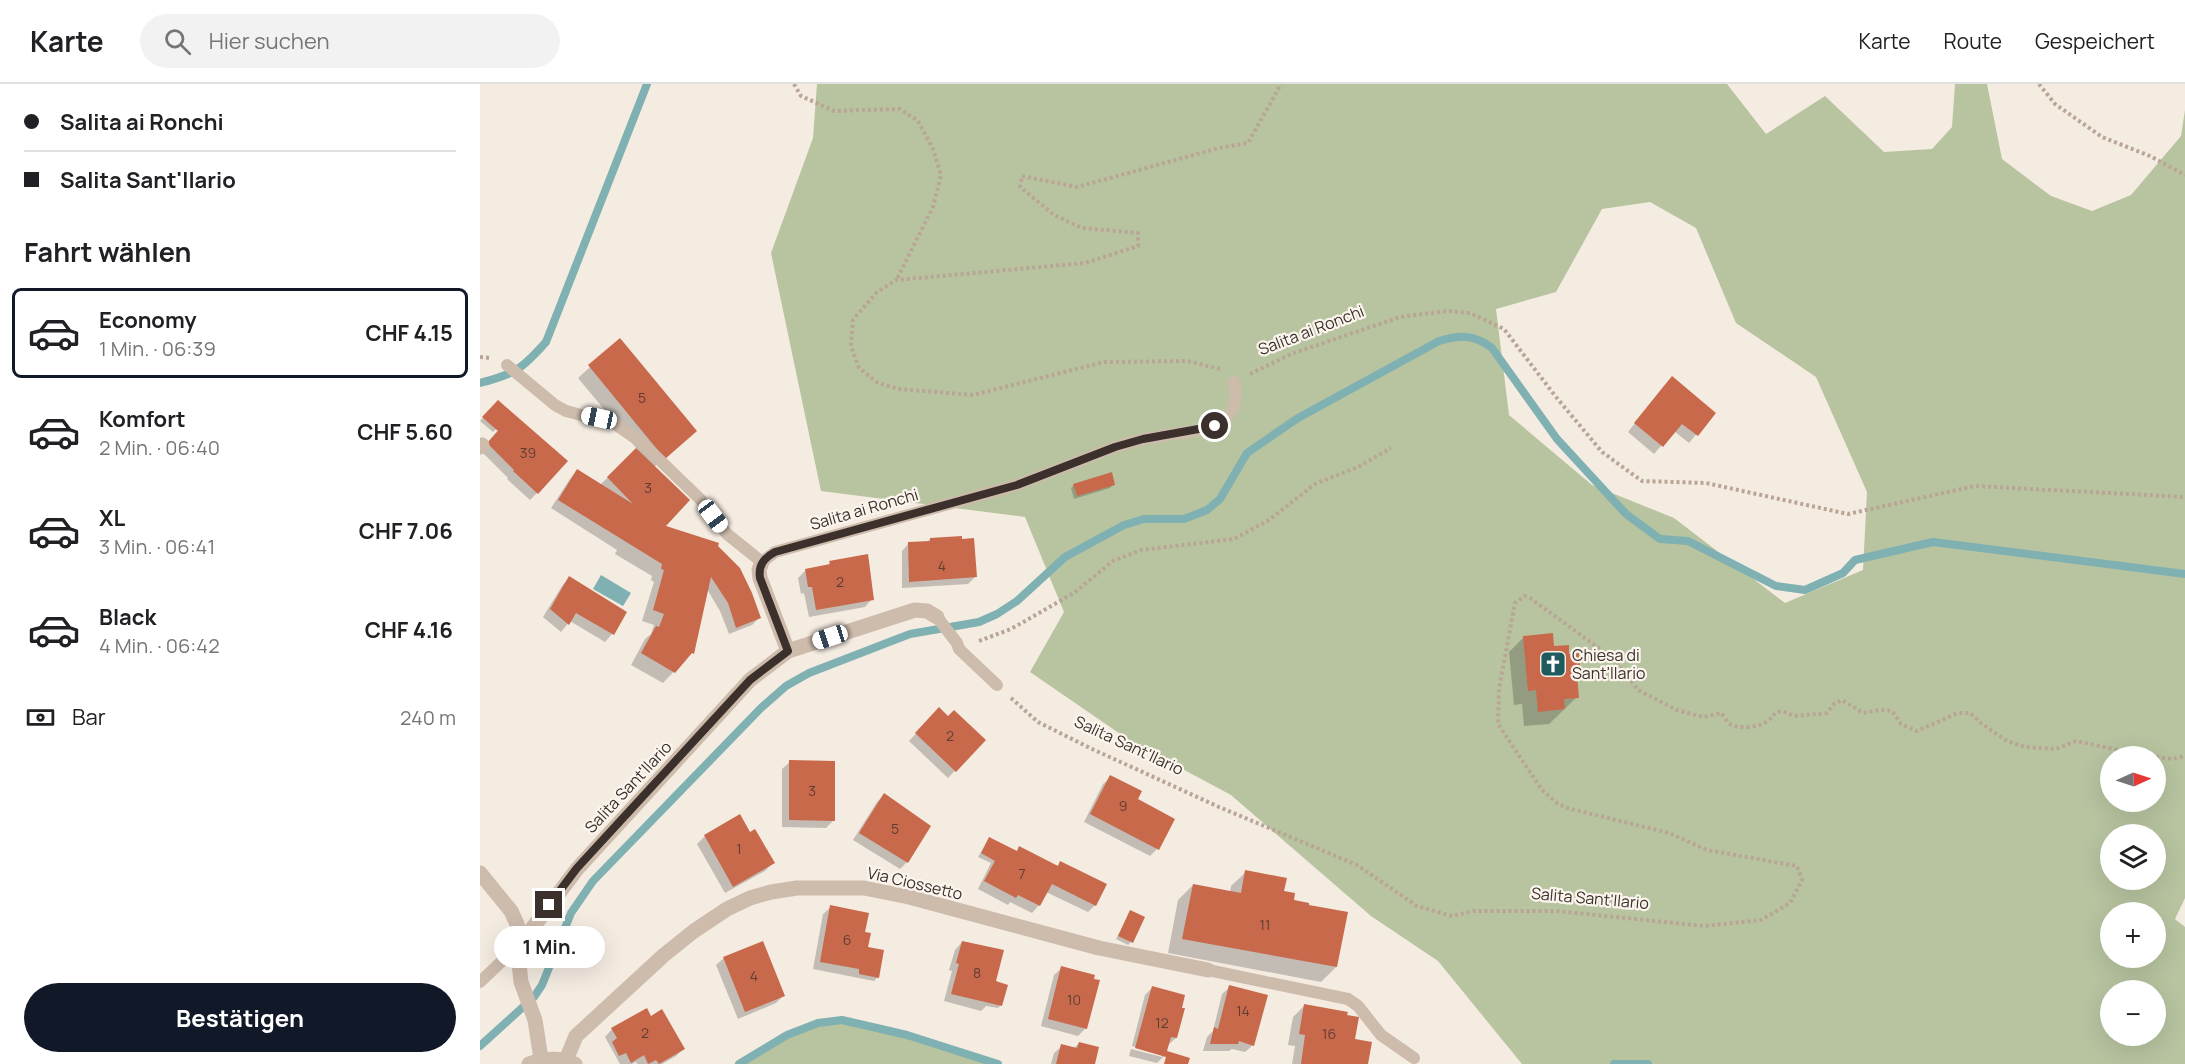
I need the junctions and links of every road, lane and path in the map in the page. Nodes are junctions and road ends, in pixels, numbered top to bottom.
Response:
1 (794, 84) edge
2 (1281, 84) edge
3 (2039, 84) edge
4 (2185, 175) edge
5 (896, 280) junction
6 (512, 369) dead end
7 (1234, 382) junction
8 (1391, 448) dead end
9 (2185, 497) edge
10 (762, 562) junction
11 (937, 616) joint
12 (958, 646) junction
13 (788, 651) junction
14 (997, 685) joint
15 (2100, 746) edge
16 (2185, 756) edge
17 (2166, 758) edge
18 (480, 873) edge
19 (522, 942) junction
20 (1208, 970) joint
21 (480, 982) edge
22 (1414, 1058) dead end
23 (535, 1062) edge
24 (570, 1062) edge

1 - 5 path
2 - 5 path
3 - 4 path
5 - 7 path
6 - 10 lane
7 - 9 path, Salita ai Ronchi
7 - 10 lane, Salita ai Ronchi
8 - 12 path
10 - 13 street
11 - 12 lane
11 - 13 street, Salita Sant'Ilario
12 - 14 lane
13 - 19 street, Salita Sant'Ilario
14 - 15 path, Salita Sant'Ilario
16 - 17 path
18 - 19 street
19 - 21 lane
19 - 23 street
20 - 22 lane
20 - 24 street, Via Ciossetto
23 - 24 street

